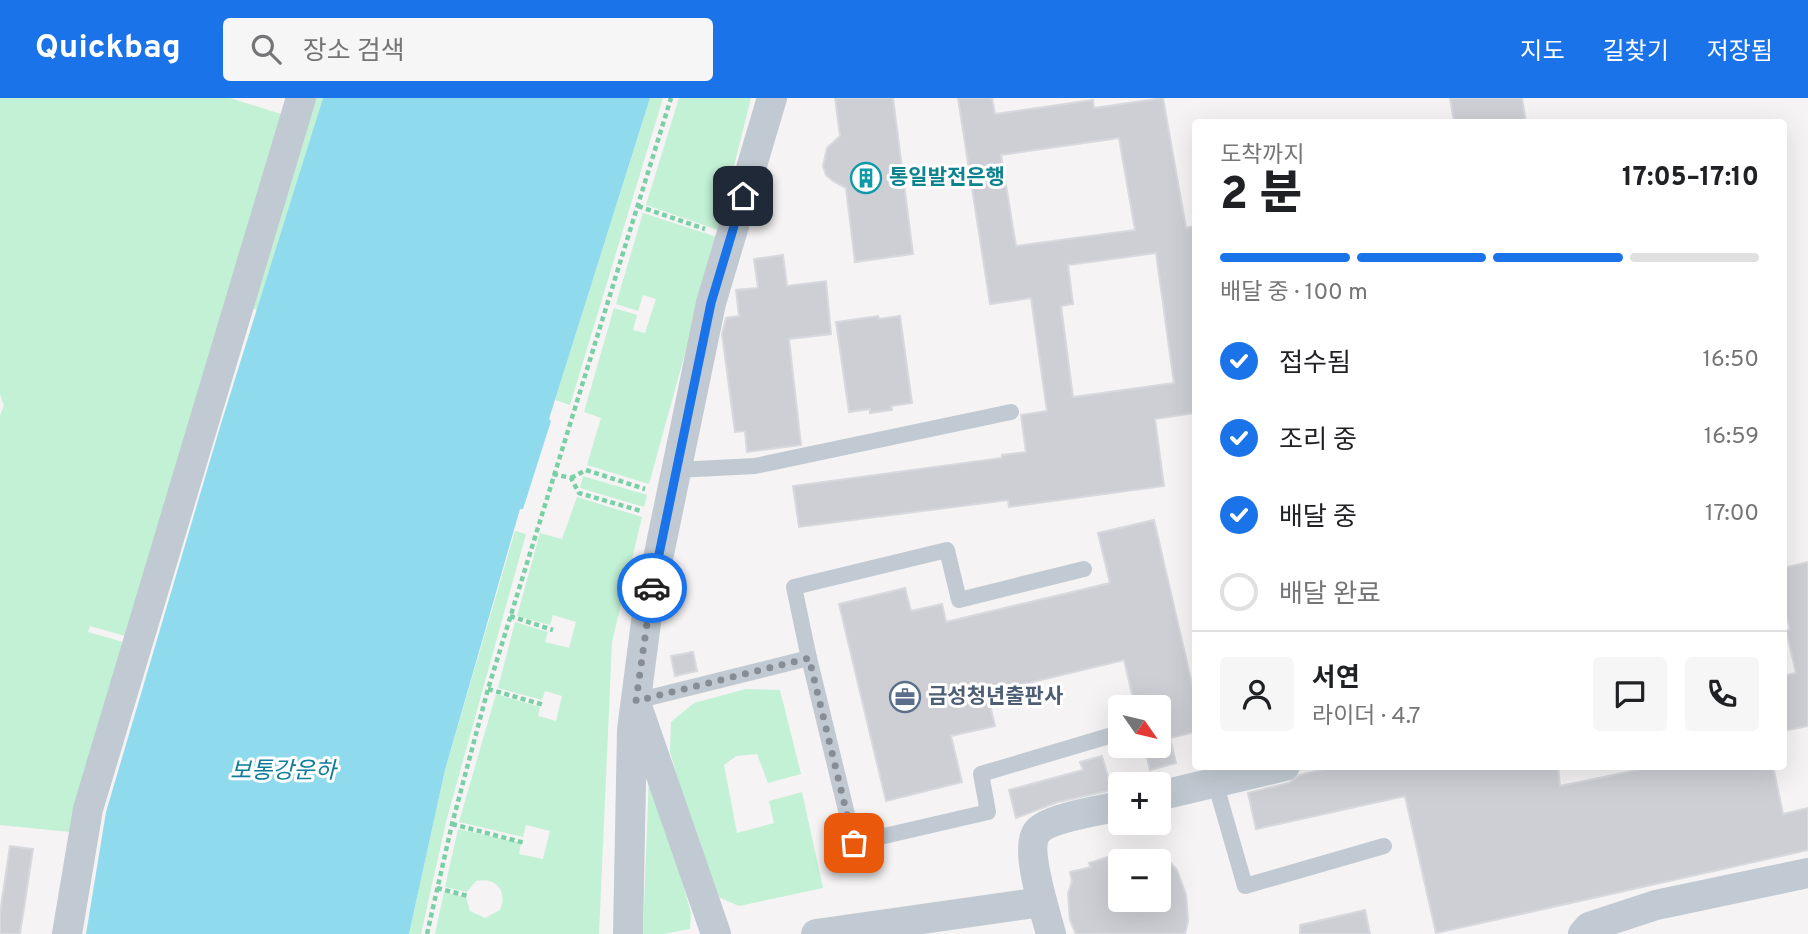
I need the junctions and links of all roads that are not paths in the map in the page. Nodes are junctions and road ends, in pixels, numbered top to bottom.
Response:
1 (301, 98) edge
2 (772, 98) edge
3 (1011, 412) dead end
4 (676, 470) junction
5 (1084, 569) dead end
6 (809, 658) junction
7 (636, 701) junction
8 (1108, 736) edge
9 (1252, 770) edge
10 (1215, 782) junction
11 (1171, 793) edge
12 (1108, 809) edge
13 (1384, 846) dead end
14 (1808, 873) edge
15 (1042, 902) junction
16 (67, 934) edge
17 (628, 934) edge
18 (716, 934) edge
19 (816, 934) edge
20 (1051, 934) edge
21 (1583, 934) edge

1 - 16 street
2 - 4 street
3 - 4 lane
4 - 7 street
5 - 6 lane
6 - 7 lane
6 - 8 lane
7 - 17 street
7 - 18 street
9 - 10 street
10 - 11 street
10 - 13 lane
12 - 15 street
14 - 21 street
15 - 19 street
15 - 20 street

